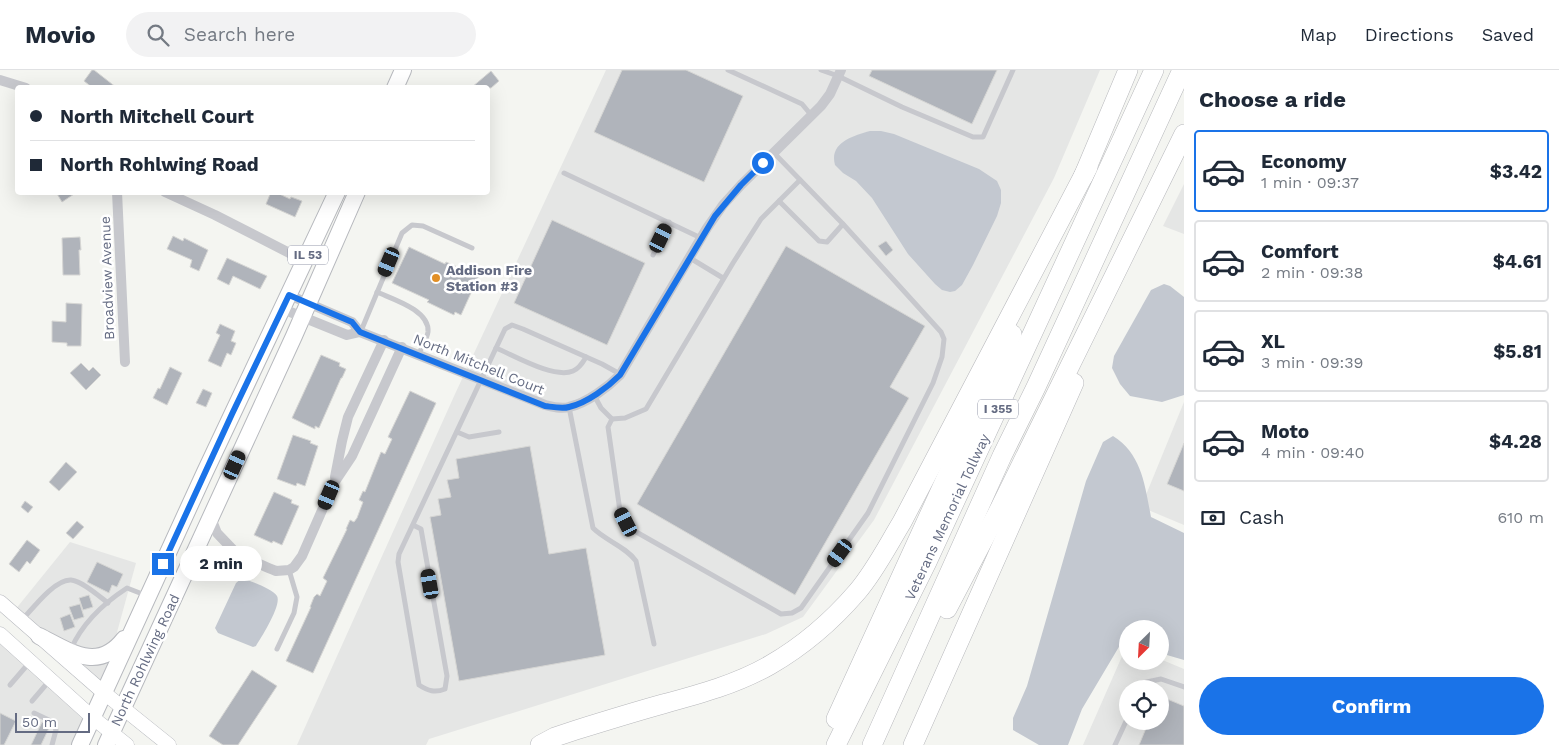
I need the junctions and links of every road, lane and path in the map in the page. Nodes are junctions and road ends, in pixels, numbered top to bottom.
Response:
1 (403, 70) edge
2 (728, 70) edge
3 (821, 70) edge
4 (1013, 70) edge
5 (1128, 70) edge
6 (1154, 70) edge
7 (1182, 70) edge
8 (839, 73) edge
9 (0, 80) edge
10 (16, 85) edge
11 (396, 85) edge
12 (813, 116) junction
13 (1184, 134) edge
14 (774, 153) junction
15 (1088, 167) junction
16 (564, 173) dead end
17 (800, 180) junction
18 (117, 195) edge
19 (171, 195) edge
20 (336, 195) edge
21 (356, 195) edge
22 (779, 201) junction
23 (669, 222) junction
24 (843, 224) junction
25 (1133, 237) junction
26 (702, 238) junction
27 (472, 248) dead end
28 (653, 255) dead end
29 (690, 258) junction
30 (305, 260) junction
31 (723, 278) junction
32 (377, 292) junction
33 (286, 302) junction
34 (305, 310) junction
35 (360, 332) junction
36 (384, 340) junction
37 (402, 347) junction
38 (496, 348) junction
39 (419, 354) junction
40 (586, 357) junction
41 (125, 362) dead end
42 (620, 375) junction
43 (482, 380) junction
44 (594, 395) junction
45 (358, 396) junction
46 (375, 404) junction
47 (569, 407) junction
48 (612, 419) junction
49 (456, 432) junction
50 (499, 432) dead end
51 (334, 483) junction
52 (211, 518) junction
53 (413, 524) junction
54 (237, 554) junction
55 (192, 558) junction
56 (289, 570) junction
57 (148, 596) junction
58 (0, 602) edge
59 (108, 603) junction
60 (21, 621) junction
61 (133, 628) junction
62 (1, 636) edge
63 (38, 636) junction
64 (654, 644) dead end
65 (277, 649) dead end
66 (70, 651) junction
67 (30, 661) junction
68 (50, 680) junction
69 (1169, 682) edge
70 (10, 685) dead end
71 (1184, 687) edge
72 (103, 692) junction
73 (32, 701) dead end
74 (123, 708) junction
75 (34, 713) dead end
76 (92, 717) junction
77 (1122, 730) edge
78 (109, 739) edge
79 (52, 745) edge
80 (80, 745) edge
81 (127, 745) edge
82 (169, 745) edge
83 (540, 745) edge
84 (824, 745) edge
85 (836, 745) edge
86 (874, 745) edge
87 (913, 745) edge
88 (1115, 745) edge

1 - 11 main road
2 - 12 lane
3 - 8 lane
4 - 8 lane
5 - 15 highway
6 - 85 highway, Veterans Memorial Tollway / I 355
7 - 86 highway, Veterans Memorial Tollway / I 355
8 - 12 street, North Mitchell Court
9 - 10 street
12 - 14 street, North Mitchell Court
13 - 25 highway
14 - 17 lane
14 - 26 street, North Mitchell Court
15 - 83 highway
15 - 84 highway
16 - 23 lane
17 - 22 lane
17 - 24 lane
18 - 41 street, Broadview Avenue
19 - 30 street
20 - 30 main road, North Rohlwing Road / IL 53
21 - 34 main road, North Rohlwing Road / IL 53
22 - 24 lane
22 - 31 lane
23 - 26 lane
23 - 28 lane
24 - 48 lane
25 - 86 highway
25 - 87 highway
26 - 29 street, North Mitchell Court
27 - 32 lane
29 - 31 lane
29 - 42 street, North Mitchell Court
30 - 33 main road, North Rohlwing Road / IL 53
31 - 48 lane
32 - 35 lane
32 - 39 lane
33 - 34 street, North Mitchell Court
33 - 34 street, North Mitchell Court
33 - 57 main road, North Rohlwing Road / IL 53
34 - 35 street, North Mitchell Court
34 - 35 street, North Mitchell Court
34 - 52 main road, North Rohlwing Road / IL 53
35 - 36 street, North Mitchell Court
36 - 37 street, North Mitchell Court
36 - 45 street
37 - 39 street, North Mitchell Court
37 - 46 street
38 - 40 lane
38 - 40 lane
38 - 43 lane
39 - 43 street, North Mitchell Court
40 - 42 lane
42 - 44 street, North Mitchell Court
43 - 47 street, North Mitchell Court
43 - 49 lane
44 - 47 street, North Mitchell Court
44 - 48 lane
45 - 46 street
45 - 51 street
46 - 51 street
47 - 64 lane
49 - 50 lane
49 - 53 lane
51 - 56 street
52 - 54 street
52 - 55 main road, North Rohlwing Road / IL 53
53 - 53 lane
54 - 55 street
54 - 56 street
55 - 74 main road, North Rohlwing Road / IL 53
56 - 65 lane
57 - 59 lane
57 - 61 main road, North Rohlwing Road / IL 53
58 - 60 main road
59 - 60 lane
59 - 66 lane
60 - 63 main road
61 - 66 main road
61 - 72 main road, North Rohlwing Road / IL 53
62 - 67 main road
63 - 66 main road
63 - 72 main road
67 - 68 main road
67 - 70 lane
68 - 73 lane
68 - 76 main road
69 - 71 lane
72 - 74 main road
72 - 76 main road, North Rohlwing Road / IL 53
74 - 78 main road, North Rohlwing Road / IL 53
74 - 82 main road
75 - 79 lane
76 - 78 main road
76 - 80 main road, North Rohlwing Road / IL 53
77 - 88 lane
78 - 81 main road

